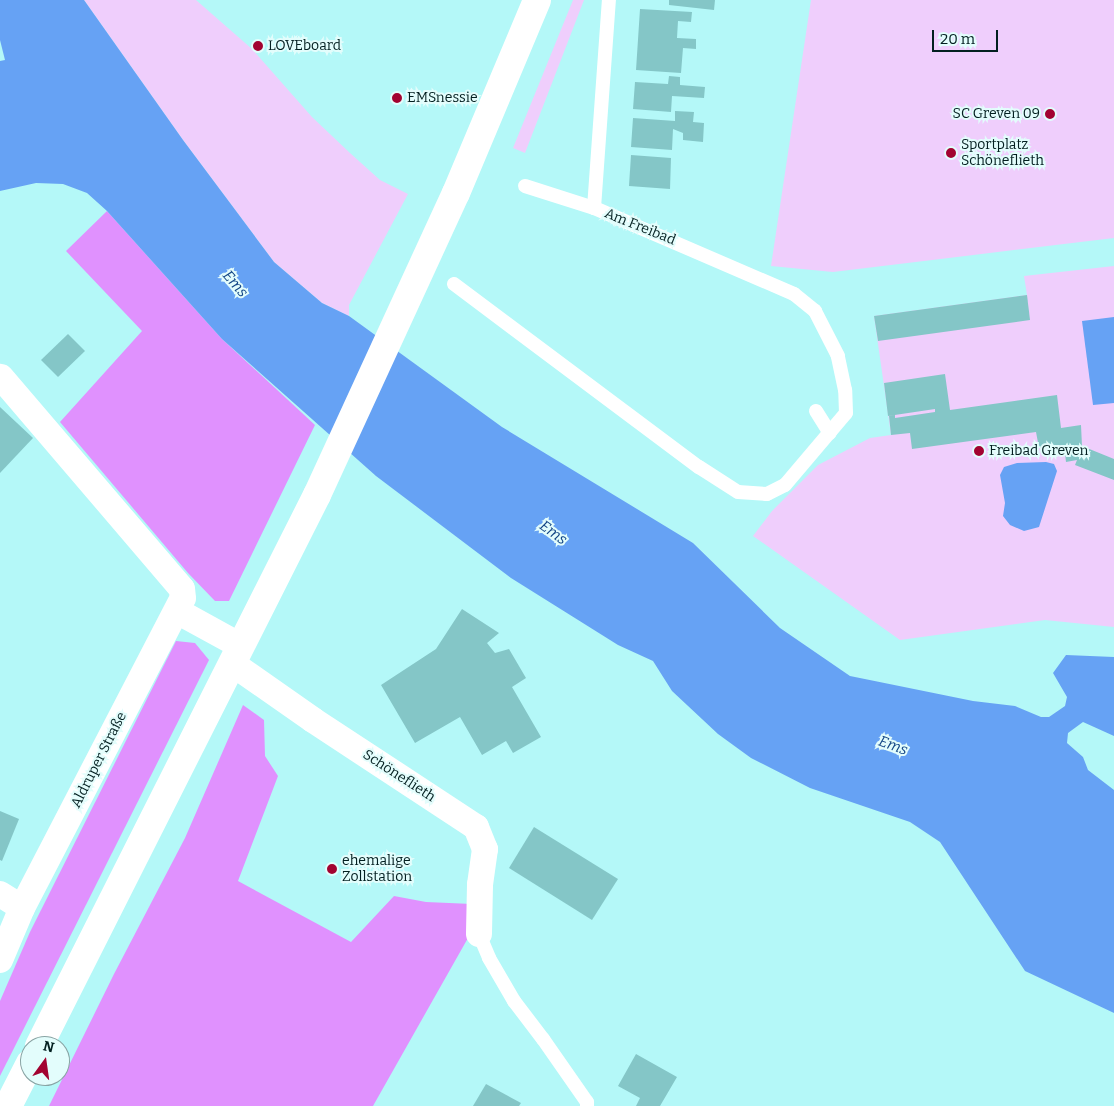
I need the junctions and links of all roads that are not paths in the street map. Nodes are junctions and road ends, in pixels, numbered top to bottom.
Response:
1 (537, 0) edge
2 (610, 0) edge
3 (525, 186) dead end
4 (594, 208) junction
5 (454, 284) dead end
6 (1, 377) edge
7 (816, 411) dead end
8 (830, 433) junction
9 (177, 611) junction
10 (237, 655) junction
11 (0, 894) edge
12 (22, 908) junction
13 (478, 934) joint
14 (0, 960) edge
15 (44, 1036) edge
16 (20, 1083) edge
17 (8, 1106) edge
18 (587, 1106) edge

1 - 10 main road
2 - 4 lane, Am Freibad
3 - 4 lane
4 - 8 lane, Am Freibad
5 - 8 lane, Am Freibad
6 - 9 street, Aldruper Straße
7 - 8 lane
9 - 10 street
9 - 12 street, Aldruper Straße
10 - 13 street, Schöneflieth
10 - 15 main road
11 - 12 street
12 - 14 street, Aldruper Straße
13 - 18 lane
16 - 17 main road

